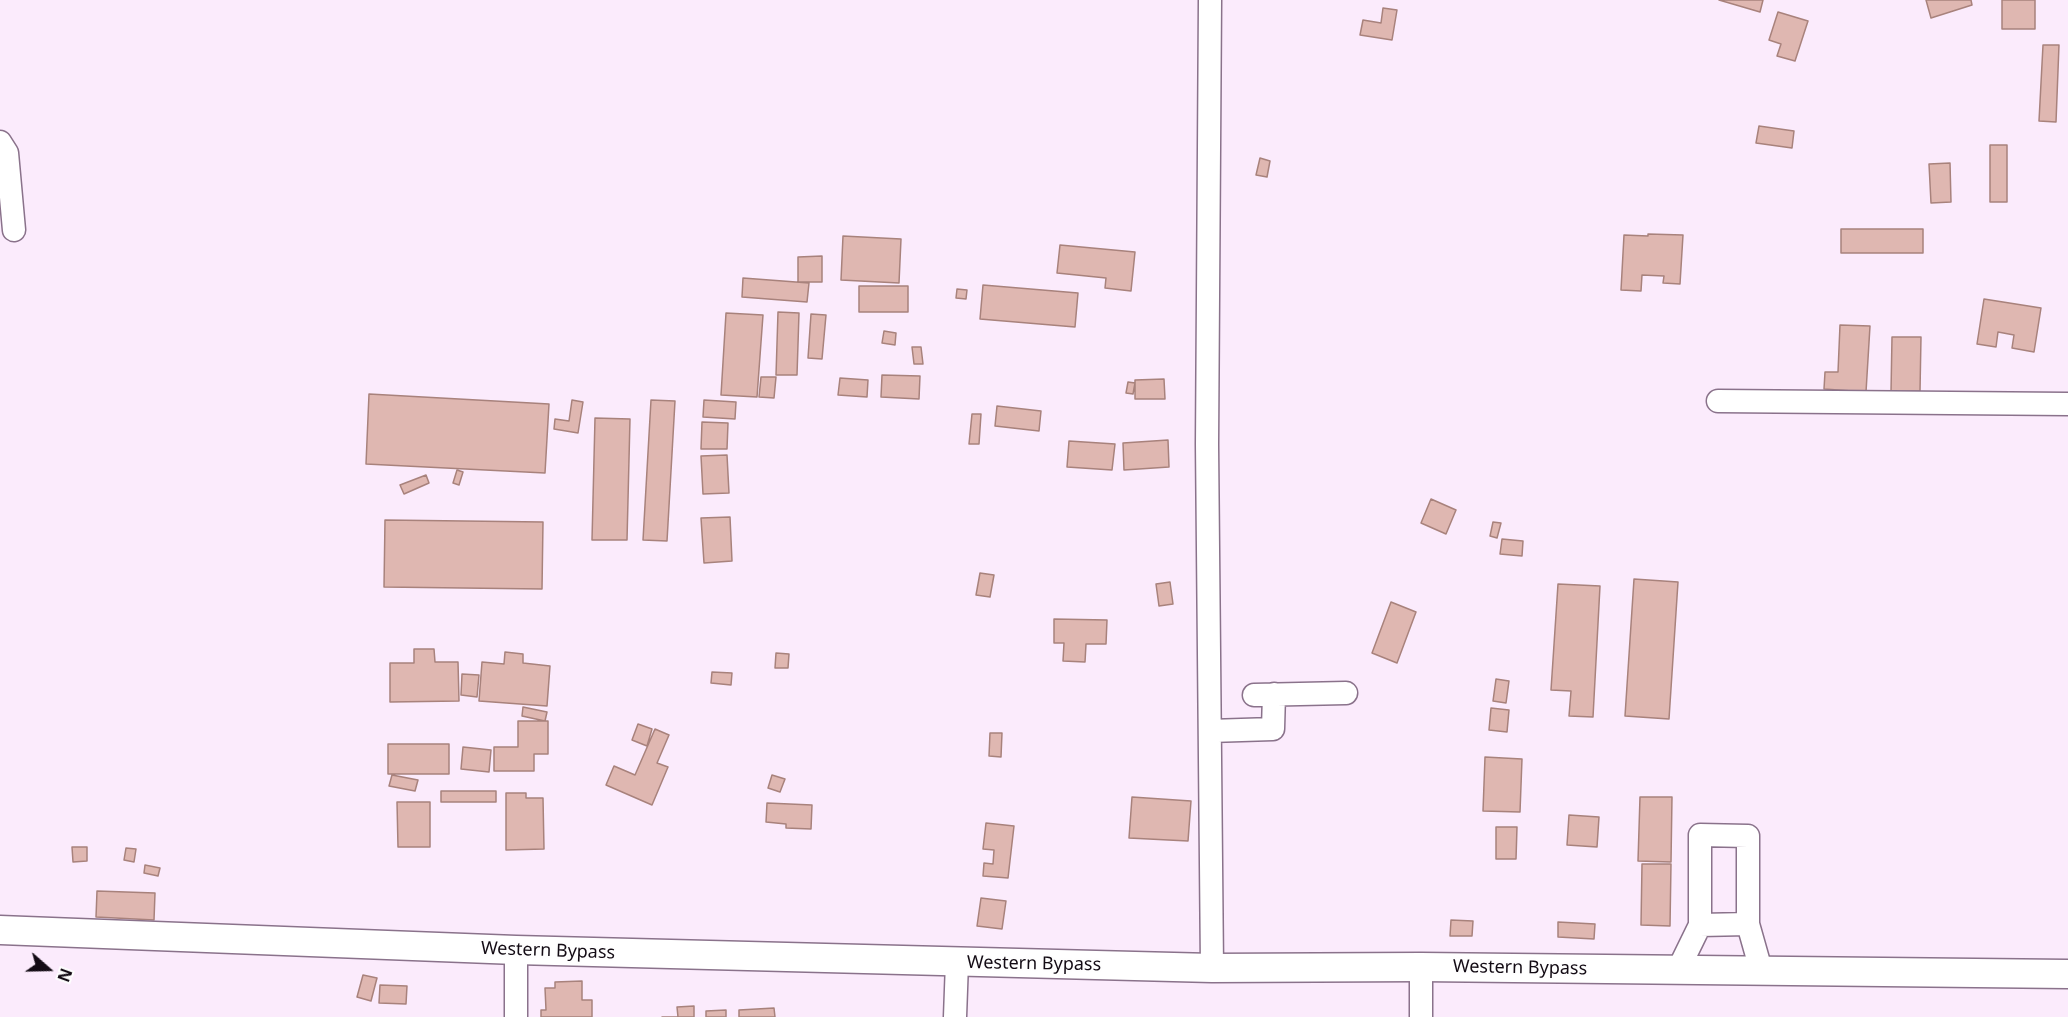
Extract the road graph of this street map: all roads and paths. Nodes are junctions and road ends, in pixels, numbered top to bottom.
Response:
1 (1210, 0) edge
2 (0, 142) edge
3 (14, 230) dead end
4 (1718, 400) dead end
5 (2068, 404) edge
6 (1346, 693) dead end
7 (1210, 731) junction
8 (1748, 924) junction
9 (1700, 925) junction
10 (0, 930) edge
11 (516, 950) junction
12 (957, 962) junction
13 (1421, 967) junction
14 (1212, 968) junction
15 (1678, 969) junction
16 (1761, 970) junction
17 (2068, 974) edge
18 (516, 1017) edge
19 (955, 1017) edge
20 (1421, 1017) edge

1 - 7 street
2 - 3 street
4 - 5 street
6 - 7 street
7 - 14 street
8 - 9 street
8 - 9 street
8 - 16 street
9 - 15 street
10 - 11 main road, Western Bypass
11 - 12 main road, Western Bypass
11 - 18 street
12 - 14 main road, Western Bypass
12 - 19 street
13 - 14 main road, Western Bypass
13 - 15 main road, Western Bypass
13 - 20 street
15 - 16 main road, Western Bypass
16 - 17 main road, Western Bypass

